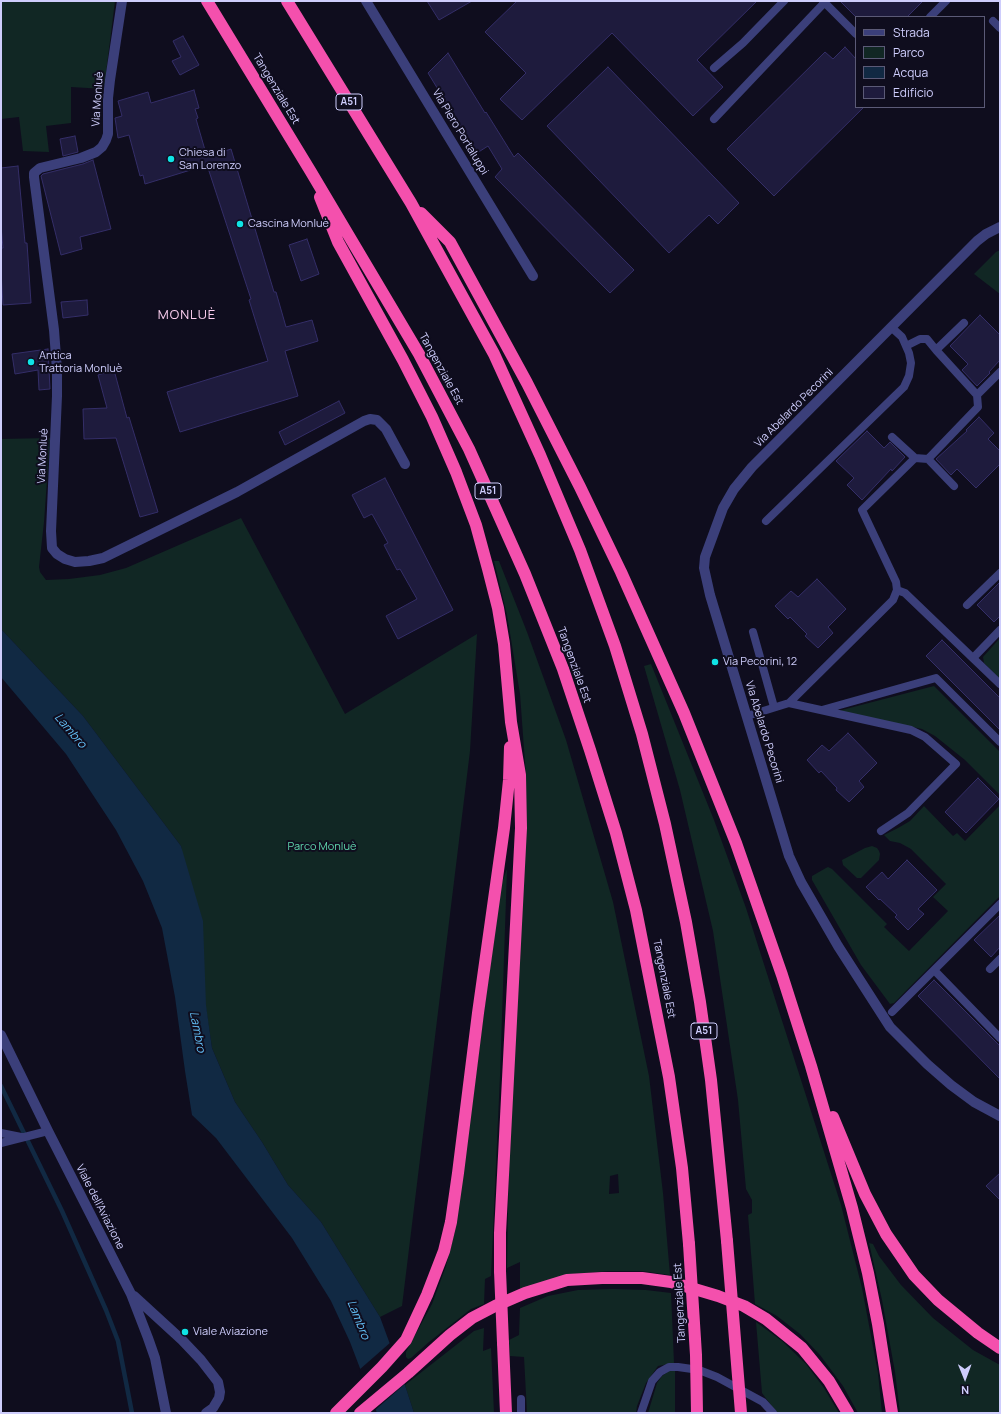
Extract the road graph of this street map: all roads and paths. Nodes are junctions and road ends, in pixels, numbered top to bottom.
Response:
1 (122, 1) edge
2 (207, 1) edge
3 (287, 1) edge
4 (366, 1) edge
5 (784, 1) edge
6 (946, 1) edge
7 (824, 2) edge
8 (931, 16) edge
9 (993, 21) dead end
10 (1000, 28) edge
11 (855, 33) edge
12 (714, 68) dead end
13 (714, 119) dead end
14 (311, 172) junction
15 (411, 203) junction
16 (1000, 227) edge
17 (533, 276) dead end
18 (964, 323) dead end
19 (891, 327) junction
20 (906, 346) junction
21 (936, 350) junction
22 (1000, 372) edge
23 (977, 395) junction
24 (892, 437) dead end
25 (915, 458) junction
26 (928, 459) junction
27 (404, 464) dead end
28 (954, 486) dead end
29 (766, 521) dead end
30 (1000, 572) edge
31 (897, 590) junction
32 (967, 605) dead end
33 (1000, 630) edge
34 (752, 632) dead end
35 (973, 658) junction
36 (1000, 684) edge
37 (789, 703) junction
38 (774, 707) junction
39 (820, 711) junction
40 (747, 716) junction
41 (511, 722) junction
42 (1000, 742) edge
43 (881, 831) dead end
44 (1000, 904) edge
45 (1000, 959) edge
46 (990, 969) dead end
47 (934, 970) junction
48 (892, 1012) dead end
49 (1, 1034) edge
50 (1000, 1038) edge
51 (811, 1066) junction
52 (1000, 1116) edge
53 (43, 1132) junction
54 (1, 1133) edge
55 (23, 1137) junction
56 (1, 1143) edge
57 (131, 1294) junction
58 (1000, 1348) edge
59 (521, 1399) dead end
60 (362, 1411) edge
61 (166, 1413) edge
62 (206, 1413) edge
63 (336, 1413) edge
64 (506, 1413) edge
65 (521, 1413) edge
66 (641, 1413) edge
67 (697, 1413) edge
68 (741, 1413) edge
69 (773, 1413) edge
70 (848, 1413) edge
71 (892, 1413) edge

1 - 27 street, Via Monluè
2 - 14 highway, Tangenziale Est / A51
3 - 15 highway, A51
4 - 17 street, Via Piero Portaluppi
5 - 12 lane
6 - 8 lane
7 - 11 lane
7 - 13 lane
9 - 10 lane
14 - 41 highway
14 - 67 highway, Tangenziale Est / A51, bridge
15 - 51 highway
15 - 68 highway, A51, bridge
16 - 19 street, Via Abelardo Pecorini
18 - 21 lane
19 - 20 lane
19 - 40 street, Via Abelardo Pecorini
20 - 21 lane
20 - 29 lane
21 - 23 lane
22 - 23 lane
23 - 26 lane
24 - 25 lane
25 - 26 lane
25 - 31 lane
26 - 28 lane
30 - 32 lane
31 - 35 lane
31 - 37 lane
33 - 35 lane
34 - 38 lane
35 - 36 lane
37 - 38 lane
37 - 39 lane
38 - 40 lane
39 - 42 lane
39 - 43 lane
40 - 52 street, Via Abelardo Pecorini
41 - 63 highway
41 - 64 highway, bridge
44 - 47 lane
45 - 46 lane
47 - 48 lane
47 - 50 lane
49 - 53 street, Viale dell'Aviazione
51 - 58 highway
51 - 71 highway
53 - 55 lane
53 - 57 street, Viale dell'Aviazione
54 - 55 lane
55 - 56 lane
57 - 61 street, Viale dell'Aviazione
57 - 62 street, Viale dell'Aviazione
59 - 65 lane
60 - 70 highway
66 - 69 lane

